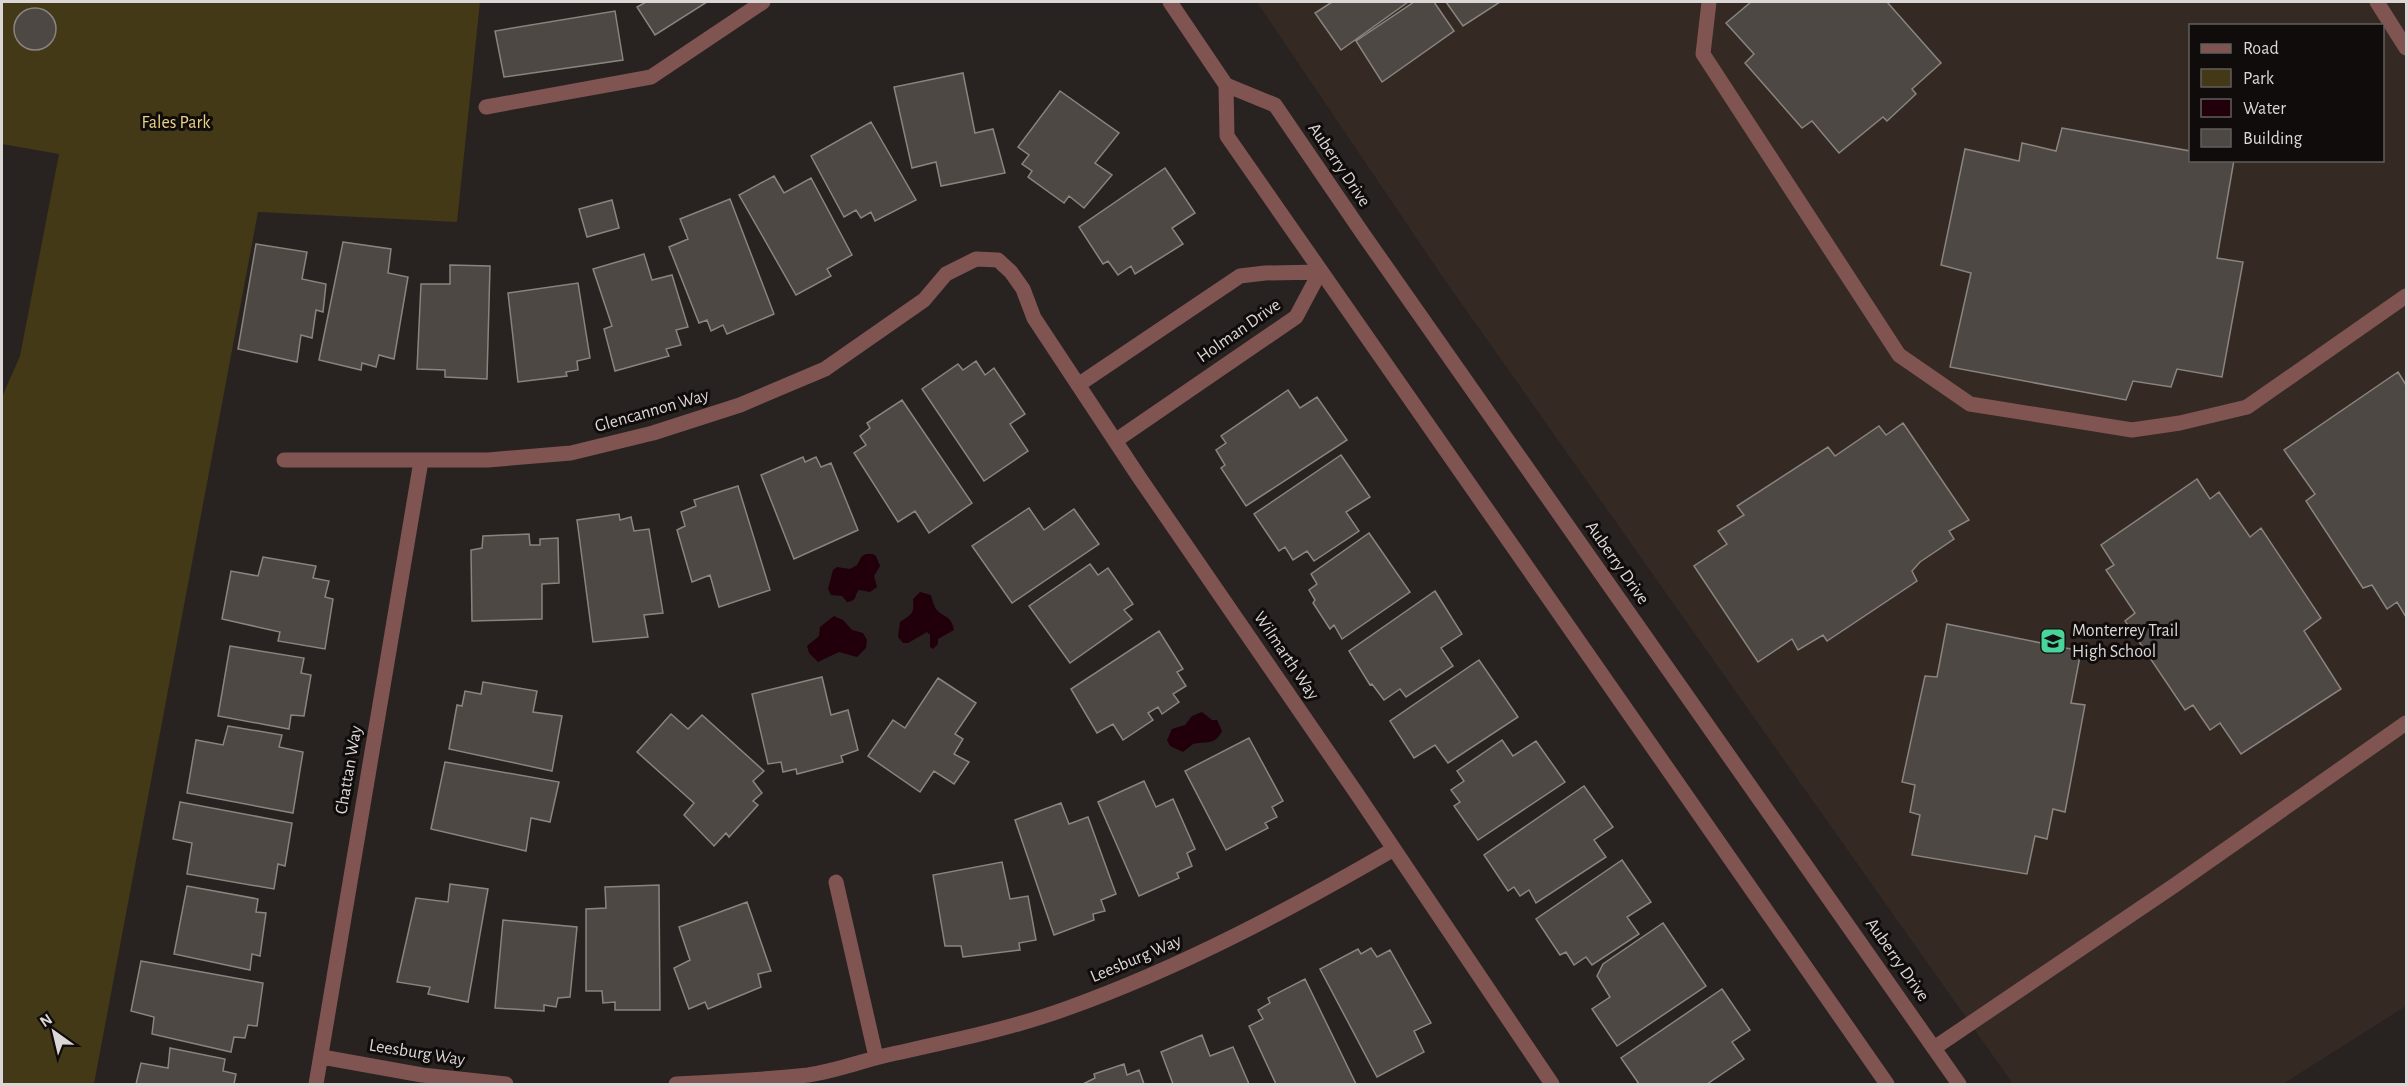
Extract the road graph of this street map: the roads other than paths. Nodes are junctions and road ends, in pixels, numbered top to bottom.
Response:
1 (763, 2) edge
2 (1170, 2) edge
3 (1709, 2) edge
4 (2377, 2) edge
5 (2406, 48) edge
6 (1226, 86) junction
7 (486, 107) dead end
8 (986, 258) joint
9 (1320, 272) junction
10 (2406, 296) edge
11 (1078, 385) junction
12 (1115, 441) junction
13 (284, 460) dead end
14 (421, 461) junction
15 (2406, 723) edge
16 (1394, 849) junction
17 (836, 882) dead end
18 (1934, 1048) junction
19 (322, 1057) junction
20 (876, 1058) junction
21 (316, 1084) edge
22 (506, 1084) edge
23 (676, 1084) edge
24 (1552, 1084) edge
25 (1887, 1084) edge
26 (1959, 1084) edge

1 - 7 street
2 - 6 street
3 - 10 street
4 - 5 street
6 - 9 street
6 - 18 street, Auberry Drive
8 - 11 street, Wilmarth Way
8 - 14 street, Glencannon Way
9 - 11 street, Holman Drive
9 - 12 street, Holman Drive
9 - 25 street
11 - 12 street, Wilmarth Way
12 - 16 street, Wilmarth Way
13 - 14 street, Glencannon Way
14 - 19 street, Chattan Way
15 - 18 street
16 - 20 street, Leesburg Way
16 - 24 street, Wilmarth Way
17 - 20 street
18 - 26 street, Auberry Drive
19 - 21 street, Chattan Way
19 - 22 street, Leesburg Way
20 - 23 street, Leesburg Way

